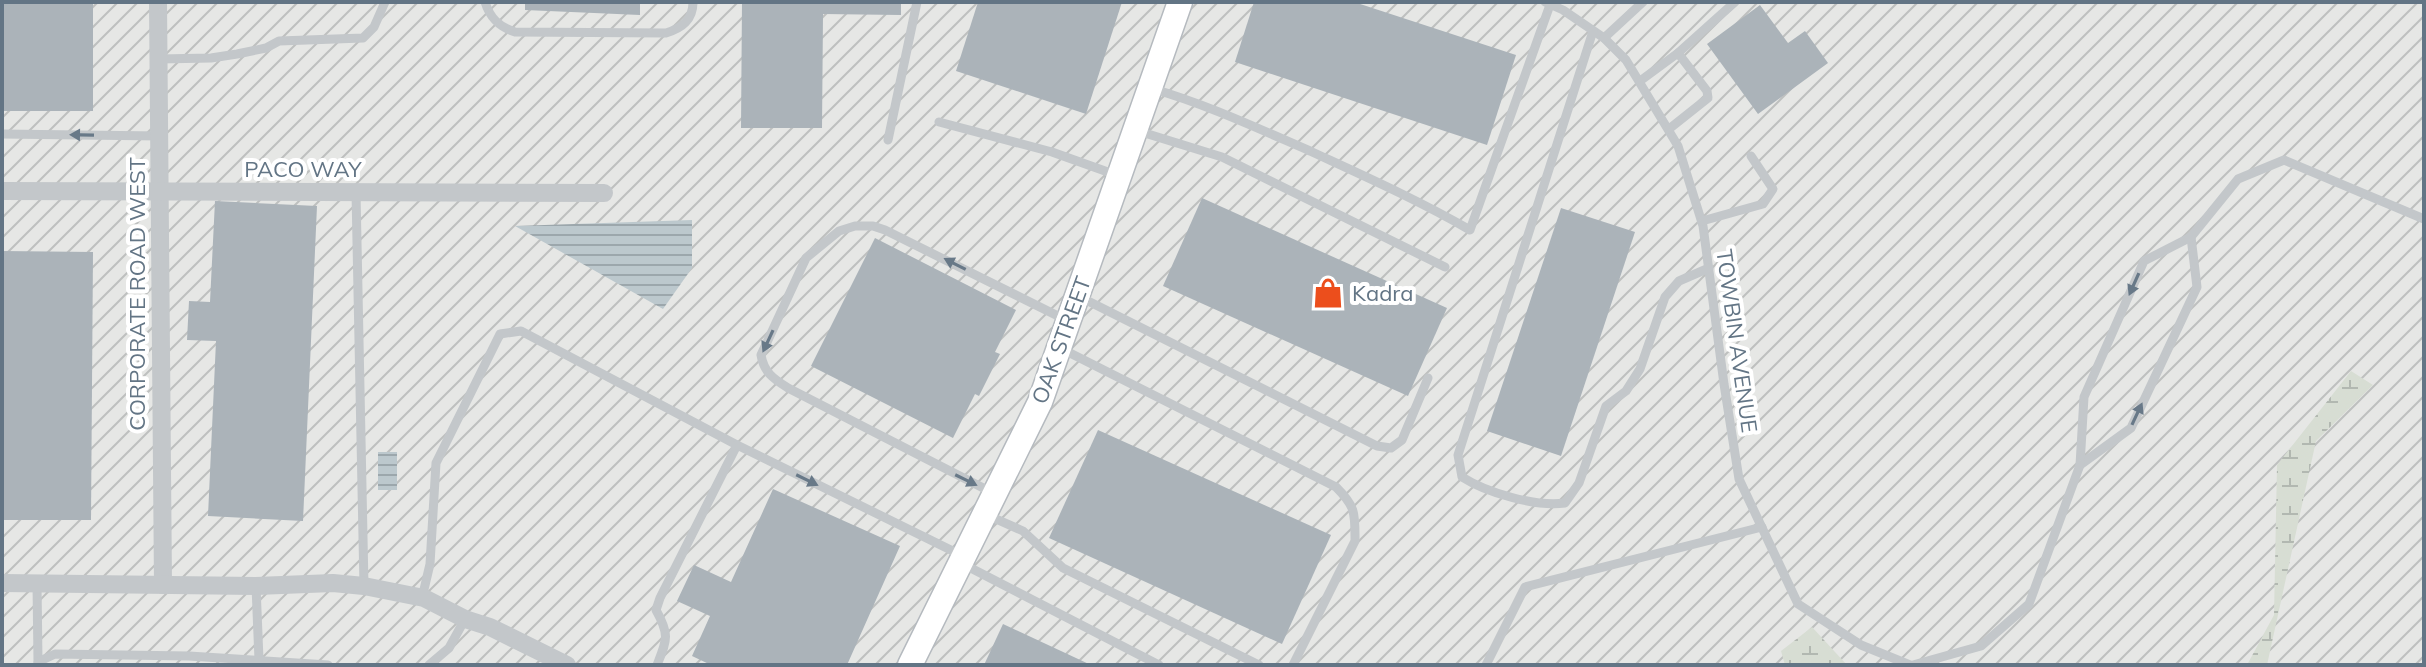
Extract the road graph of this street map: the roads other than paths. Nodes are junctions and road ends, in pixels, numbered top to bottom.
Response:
1 (158, 2) edge
2 (385, 2) edge
3 (485, 2) edge
4 (693, 2) edge
5 (917, 2) edge
6 (1180, 2) edge
7 (1643, 2) edge
8 (1735, 2) edge
9 (1549, 3) edge
10 (1593, 31) junction
11 (1604, 38) junction
12 (1678, 53) junction
13 (159, 59) junction
14 (1640, 81) junction
15 (1150, 88) junction
16 (939, 122) dead end
17 (1669, 129) junction
18 (1135, 130) junction
19 (2, 134) edge
20 (160, 136) junction
21 (888, 140) dead end
22 (1751, 156) dead end
23 (1119, 176) junction
24 (2, 191) edge
25 (161, 193) junction
26 (356, 193) junction
27 (604, 193) dead end
28 (2424, 219) edge
29 (1702, 221) junction
30 (2191, 237) junction
31 (1445, 267) dead end
32 (1709, 268) junction
33 (1077, 296) junction
34 (1068, 321) junction
35 (1059, 347) junction
36 (1428, 378) dead end
37 (737, 445) junction
38 (2080, 465) junction
39 (990, 504) junction
40 (1762, 527) junction
41 (962, 560) junction
42 (2, 583) edge
43 (37, 583) junction
44 (163, 585) junction
45 (256, 586) junction
46 (364, 586) junction
47 (422, 598) junction
48 (465, 619) junction
49 (110, 660) edge
50 (259, 660) junction
51 (38, 663) edge
52 (328, 665) edge
53 (429, 665) edge
54 (567, 665) edge
55 (657, 665) edge
56 (910, 665) edge
57 (1159, 665) edge
58 (1259, 665) edge
59 (1293, 665) edge
60 (1486, 665) edge
61 (1911, 665) edge

1 - 13 street, CORPORATE ROAD WEST
2 - 13 lane
3 - 4 lane
5 - 21 lane
6 - 15 street, OAK STREET
7 - 11 lane
8 - 12 lane
9 - 10 lane, TOWBIN AVENUE
9 - 15 lane
10 - 11 lane, TOWBIN AVENUE
10 - 32 lane
11 - 14 lane, TOWBIN AVENUE
12 - 14 lane
12 - 17 lane
13 - 20 street, CORPORATE ROAD WEST
14 - 17 lane, TOWBIN AVENUE
15 - 18 street, OAK STREET
16 - 23 lane
17 - 29 lane, TOWBIN AVENUE
18 - 23 street, OAK STREET
18 - 31 lane
20 -> 19 lane
20 - 25 street, CORPORATE ROAD WEST
22 - 29 lane
23 - 33 street, OAK STREET
24 - 25 street, PACO WAY
25 - 26 street, PACO WAY
25 - 44 street, CORPORATE ROAD WEST
26 - 27 street, PACO WAY
26 - 46 lane
28 - 30 lane
29 - 32 lane, TOWBIN AVENUE
38 -> 30 lane
30 -> 38 lane
32 - 40 lane, TOWBIN AVENUE
33 - 34 street, OAK STREET
33 - 36 lane
34 - 35 street, OAK STREET
34 -> 39 lane
35 - 39 street, OAK STREET
35 - 59 lane
37 -> 41 lane
37 - 47 lane
37 - 55 lane
38 - 61 lane
39 - 41 street, OAK STREET
39 - 58 lane
40 - 60 lane
40 - 61 lane, TOWBIN AVENUE
41 - 56 street, OAK STREET
41 - 57 lane
42 - 43 street
43 - 44 street
43 - 51 lane
44 - 45 street
45 - 46 street
45 - 50 lane
46 - 47 street
47 - 48 street
48 - 53 lane
48 - 54 street
49 - 50 lane
49 - 51 lane
50 - 52 lane

